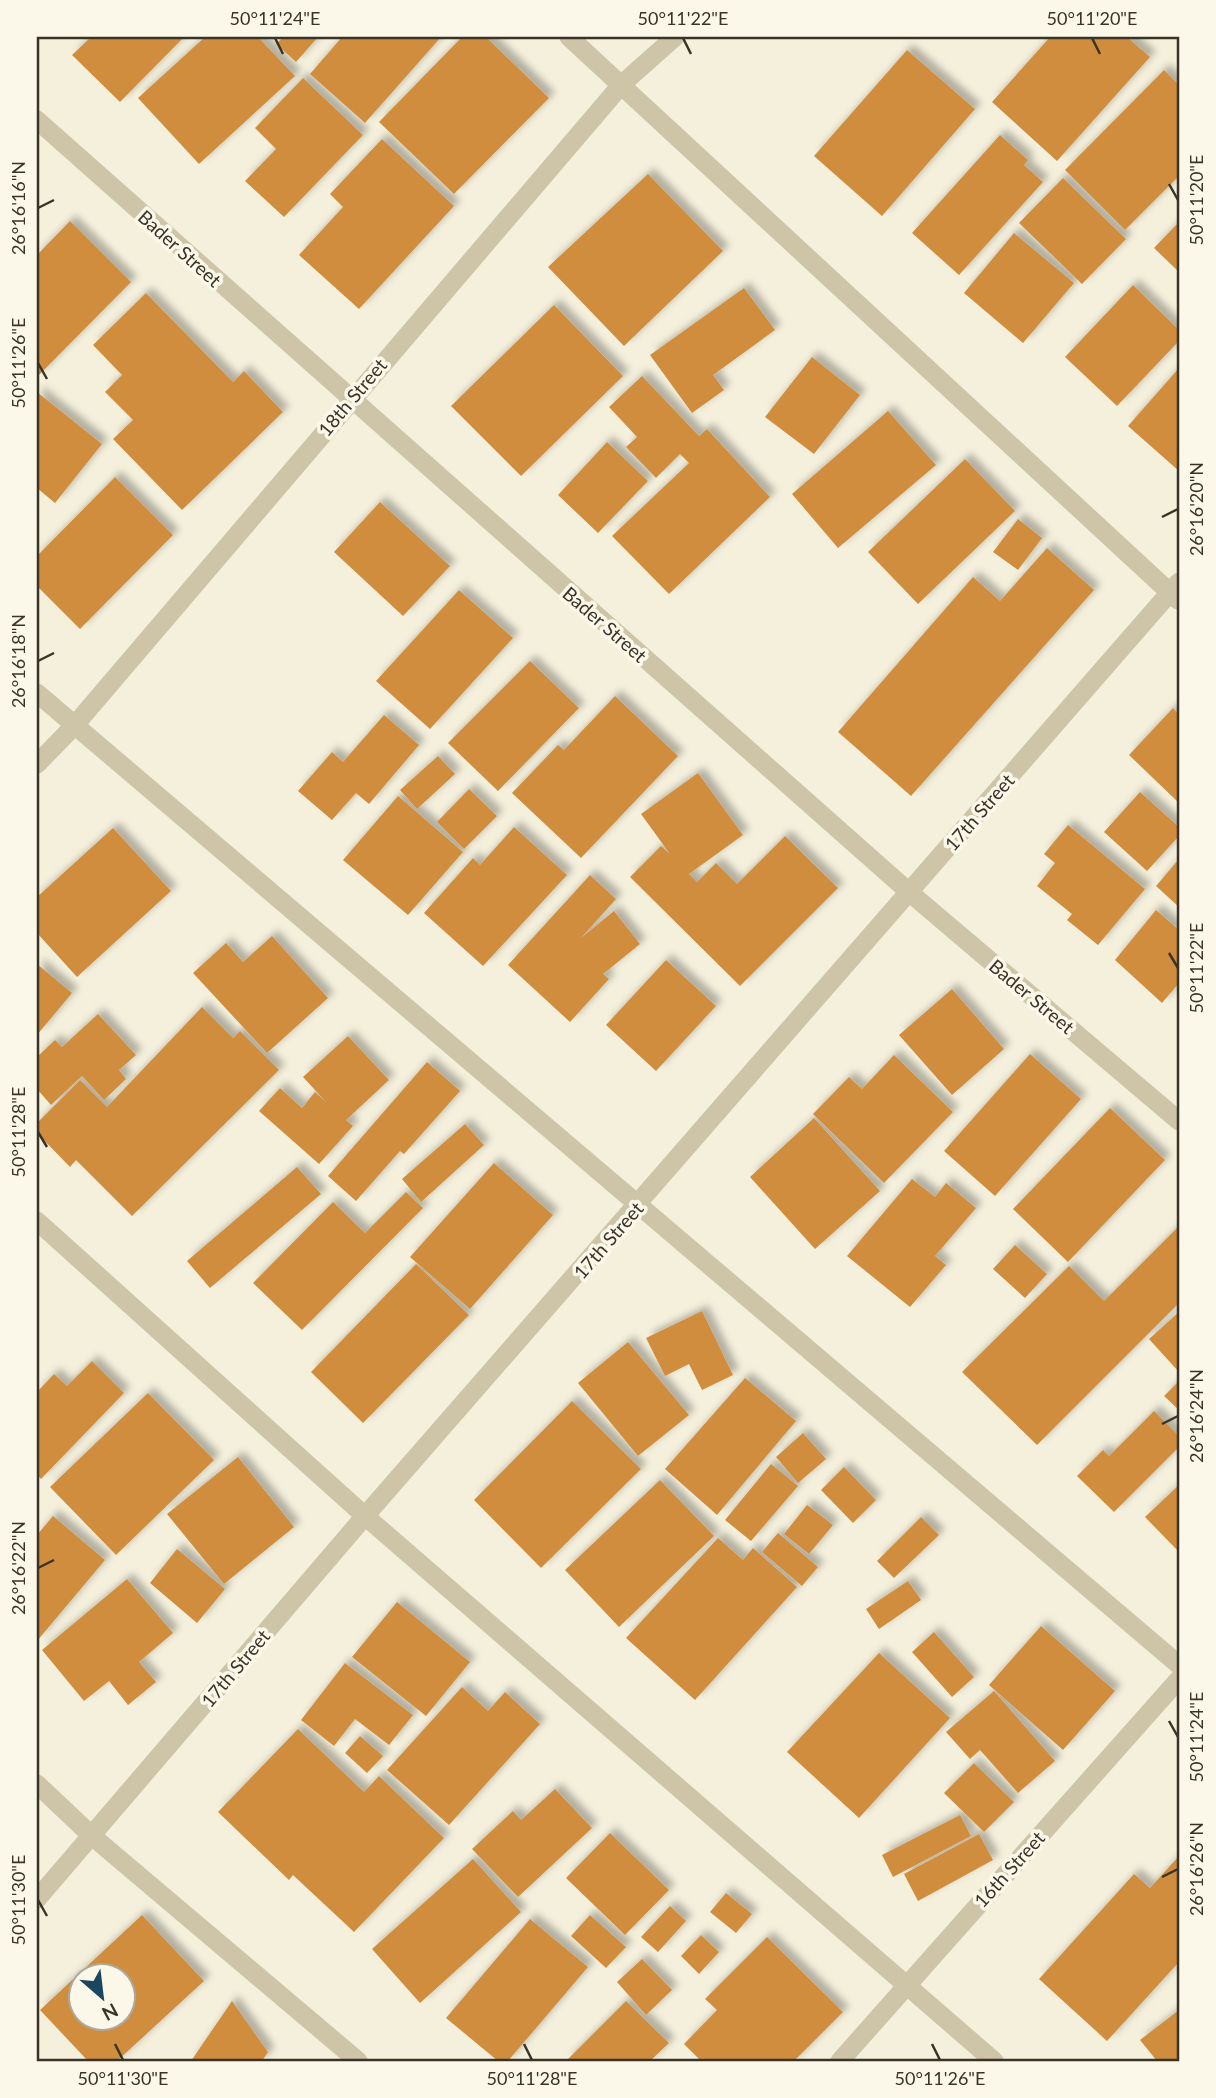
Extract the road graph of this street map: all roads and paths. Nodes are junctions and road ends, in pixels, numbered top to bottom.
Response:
1 (569, 37) edge
2 (675, 37) edge
3 (622, 84) junction
4 (37, 120) edge
5 (350, 400) junction
6 (1176, 592) edge
7 (37, 693) edge
8 (74, 726) junction
9 (37, 764) edge
10 (909, 892) junction
11 (1179, 1121) edge
12 (640, 1204) junction
13 (37, 1221) edge
14 (365, 1517) junction
15 (1179, 1665) edge
16 (1179, 1679) edge
17 (37, 1784) edge
18 (92, 1836) junction
19 (37, 1899) edge
20 (904, 1986) junction
21 (358, 2061) edge
22 (840, 2061) edge
23 (994, 2061) edge

1 - 3 street
2 - 3 street, 18th Street
3 - 5 street, 18th Street
3 - 6 street
4 - 5 street, Bader Street
5 - 8 street, 18th Street
5 - 10 street, Bader Street
6 - 10 street, 17th Street
7 - 8 street
8 - 9 street, 18th Street
8 - 12 street
10 - 11 street, Bader Street
10 - 12 street, 17th Street
12 - 14 street, 17th Street
12 - 15 street
13 - 14 street
14 - 18 street, 17th Street
14 - 20 street
16 - 20 street, 16th Street
17 - 18 street
18 - 19 street, 17th Street
18 - 21 street
20 - 22 street, 16th Street
20 - 23 street

